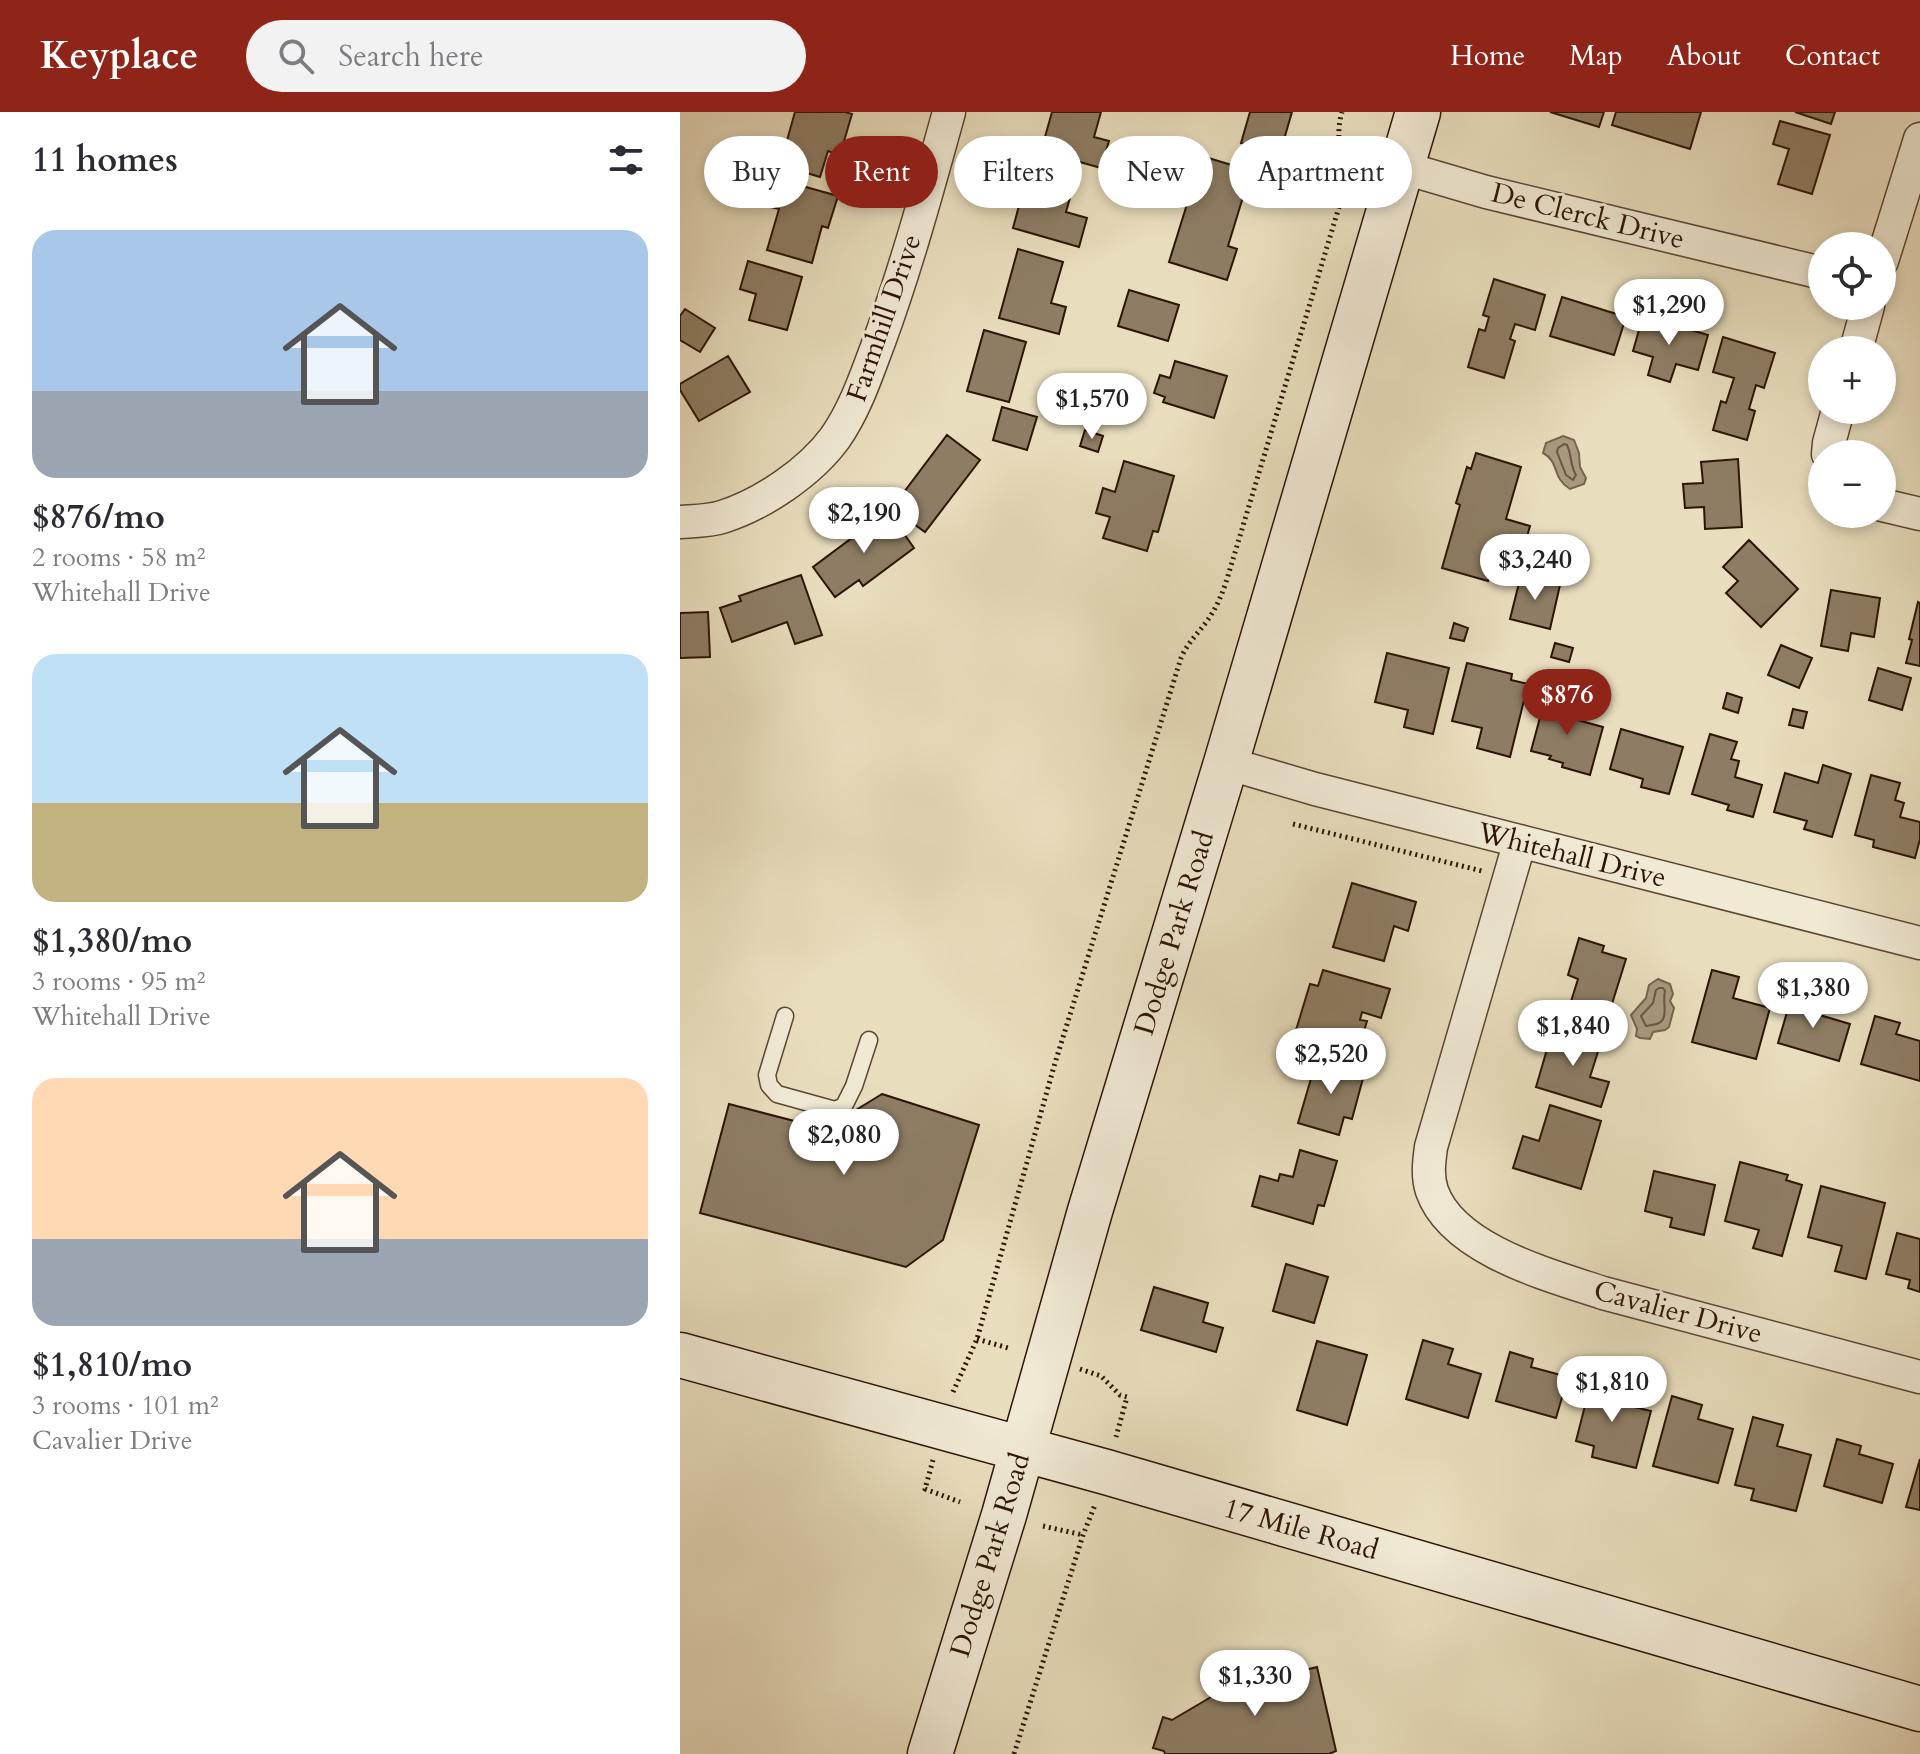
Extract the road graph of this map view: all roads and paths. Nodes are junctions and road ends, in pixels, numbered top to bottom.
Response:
1 (949, 112) edge
2 (1342, 112) edge
3 (1418, 112) edge
4 (1411, 136) edge
5 (1920, 139) edge
6 (1412, 170) edge
7 (1389, 208) edge
8 (1891, 232) edge
9 (1808, 270) edge
10 (1896, 508) edge
11 (1920, 514) edge
12 (680, 522) edge
13 (1226, 763) junction
14 (1293, 824) dead end
15 (1520, 841) junction
16 (1489, 872) dead end
17 (1920, 943) edge
18 (785, 1016) dead end
19 (869, 1040) dead end
20 (977, 1339) junction
21 (1008, 1348) dead end
22 (680, 1355) edge
23 (1079, 1369) dead end
24 (1920, 1377) edge
25 (949, 1400) dead end
26 (1114, 1447) dead end
27 (1022, 1450) junction
28 (935, 1452) dead end
29 (1099, 1496) dead end
30 (960, 1502) dead end
31 (1043, 1526) dead end
32 (1083, 1535) junction
33 (1920, 1709) edge
34 (930, 1754) edge
35 (1014, 1754) edge

1 - 12 street, Farmhill Drive
2 - 20 path
3 - 4 street, Dodge Park Road
5 - 8 street
6 - 9 street, De Clerck Drive
7 - 13 street, Dodge Park Road
10 - 11 street
13 - 15 street, Whitehall Drive
13 - 27 street, Dodge Park Road
14 - 16 path
15 - 17 street, Whitehall Drive
15 - 24 street, Cavalier Drive
18 - 19 lane
20 - 21 path
20 - 25 path
22 - 27 street, 17 Mile Road
23 - 26 path
27 - 33 street, 17 Mile Road
27 - 34 street, Dodge Park Road
28 - 30 path
29 - 32 path
31 - 32 path
32 - 35 path

